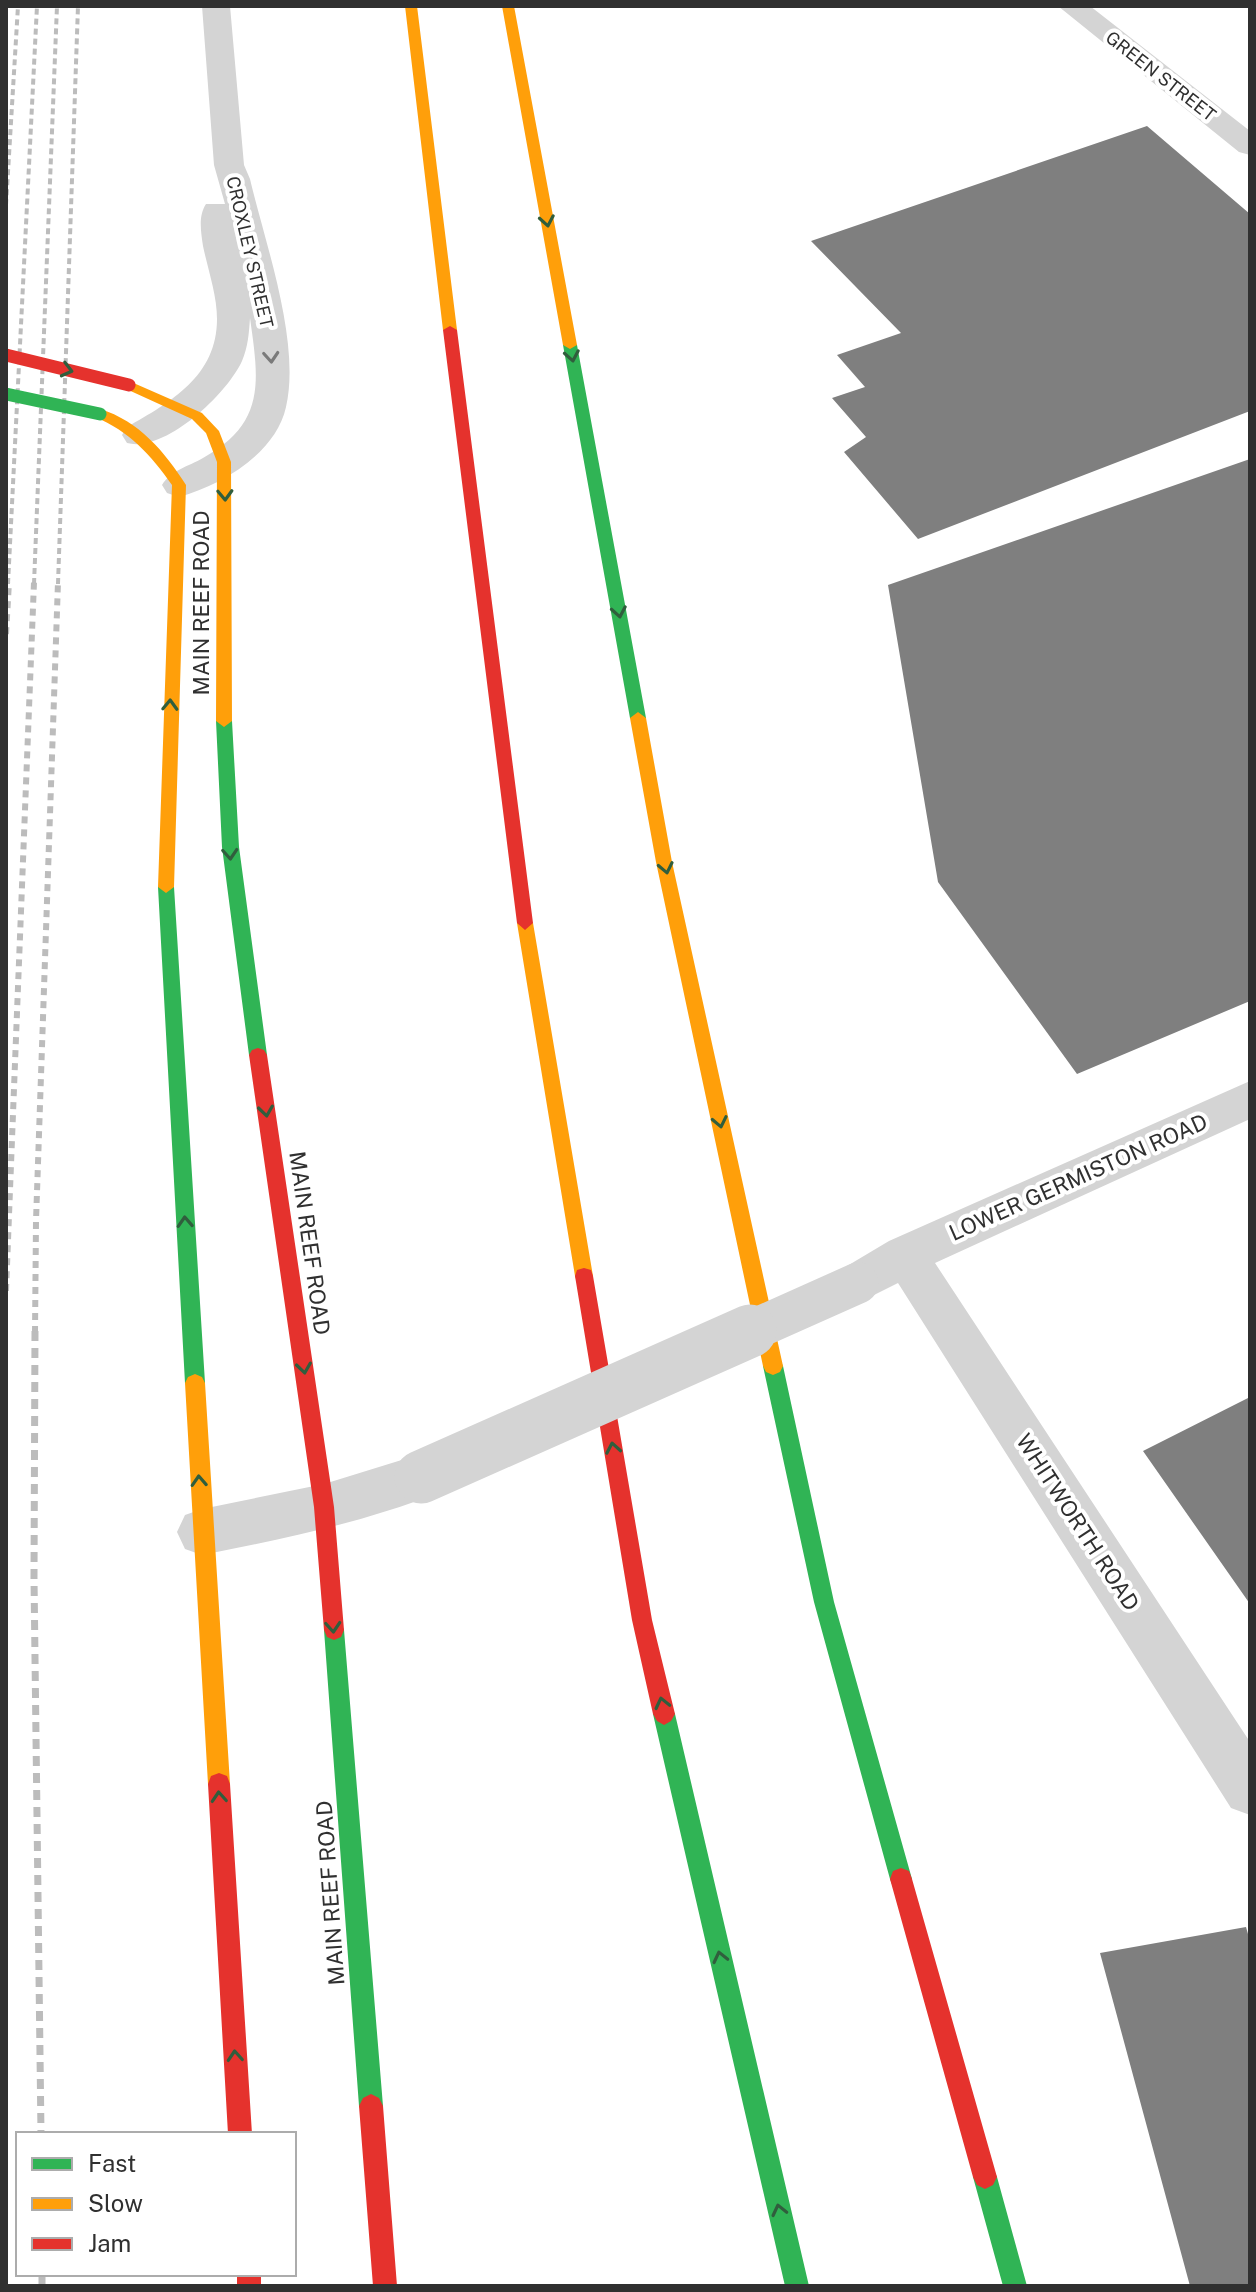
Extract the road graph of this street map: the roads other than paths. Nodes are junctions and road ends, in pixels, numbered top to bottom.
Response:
1 (216, 6) edge
2 (395, 6) edge
3 (411, 6) edge
4 (508, 6) edge
5 (521, 6) edge
6 (1072, 6) edge
7 (1250, 146) edge
8 (428, 148) junction
9 (537, 162) junction
10 (230, 227) junction
11 (6, 355) edge
12 (6, 394) edge
13 (186, 409) junction
14 (139, 435) junction
15 (224, 462) junction
16 (179, 485) junction
17 (1250, 1099) edge
18 (905, 1255) junction
19 (324, 1507) junction
20 (202, 1532) junction
21 (1250, 1789) edge
22 (240, 2132) edge
23 (385, 2286) edge
24 (797, 2286) edge
25 (1015, 2286) edge

1 - 10 street, CROXLEY STREET
2 - 8 main road
3 - 8 main road
4 - 9 main road
5 - 9 main road
6 - 7 street, GREEN STREET
24 -> 8 main road
9 -> 25 main road
10 - 13 street, CROXLEY STREET
10 -> 15 street, CROXLEY STREET
11 -> 13 main road, MAIN REEF ROAD, bridge
12 - 14 main road, MAIN REEF ROAD, bridge
13 - 14 street, CROXLEY STREET
13 - 15 main road, MAIN REEF ROAD
14 - 16 main road, MAIN REEF ROAD
15 - 16 street, CROXLEY STREET
15 -> 19 main road, MAIN REEF ROAD
20 -> 16 main road, MAIN REEF ROAD
17 - 18 street, LOWER GERMISTON ROAD
18 - 19 street, LOWER GERMISTON ROAD, bridge
18 - 21 street, WHITWORTH ROAD
19 - 20 street, LOWER GERMISTON ROAD
19 -> 23 main road, MAIN REEF ROAD
22 -> 20 main road, MAIN REEF ROAD

